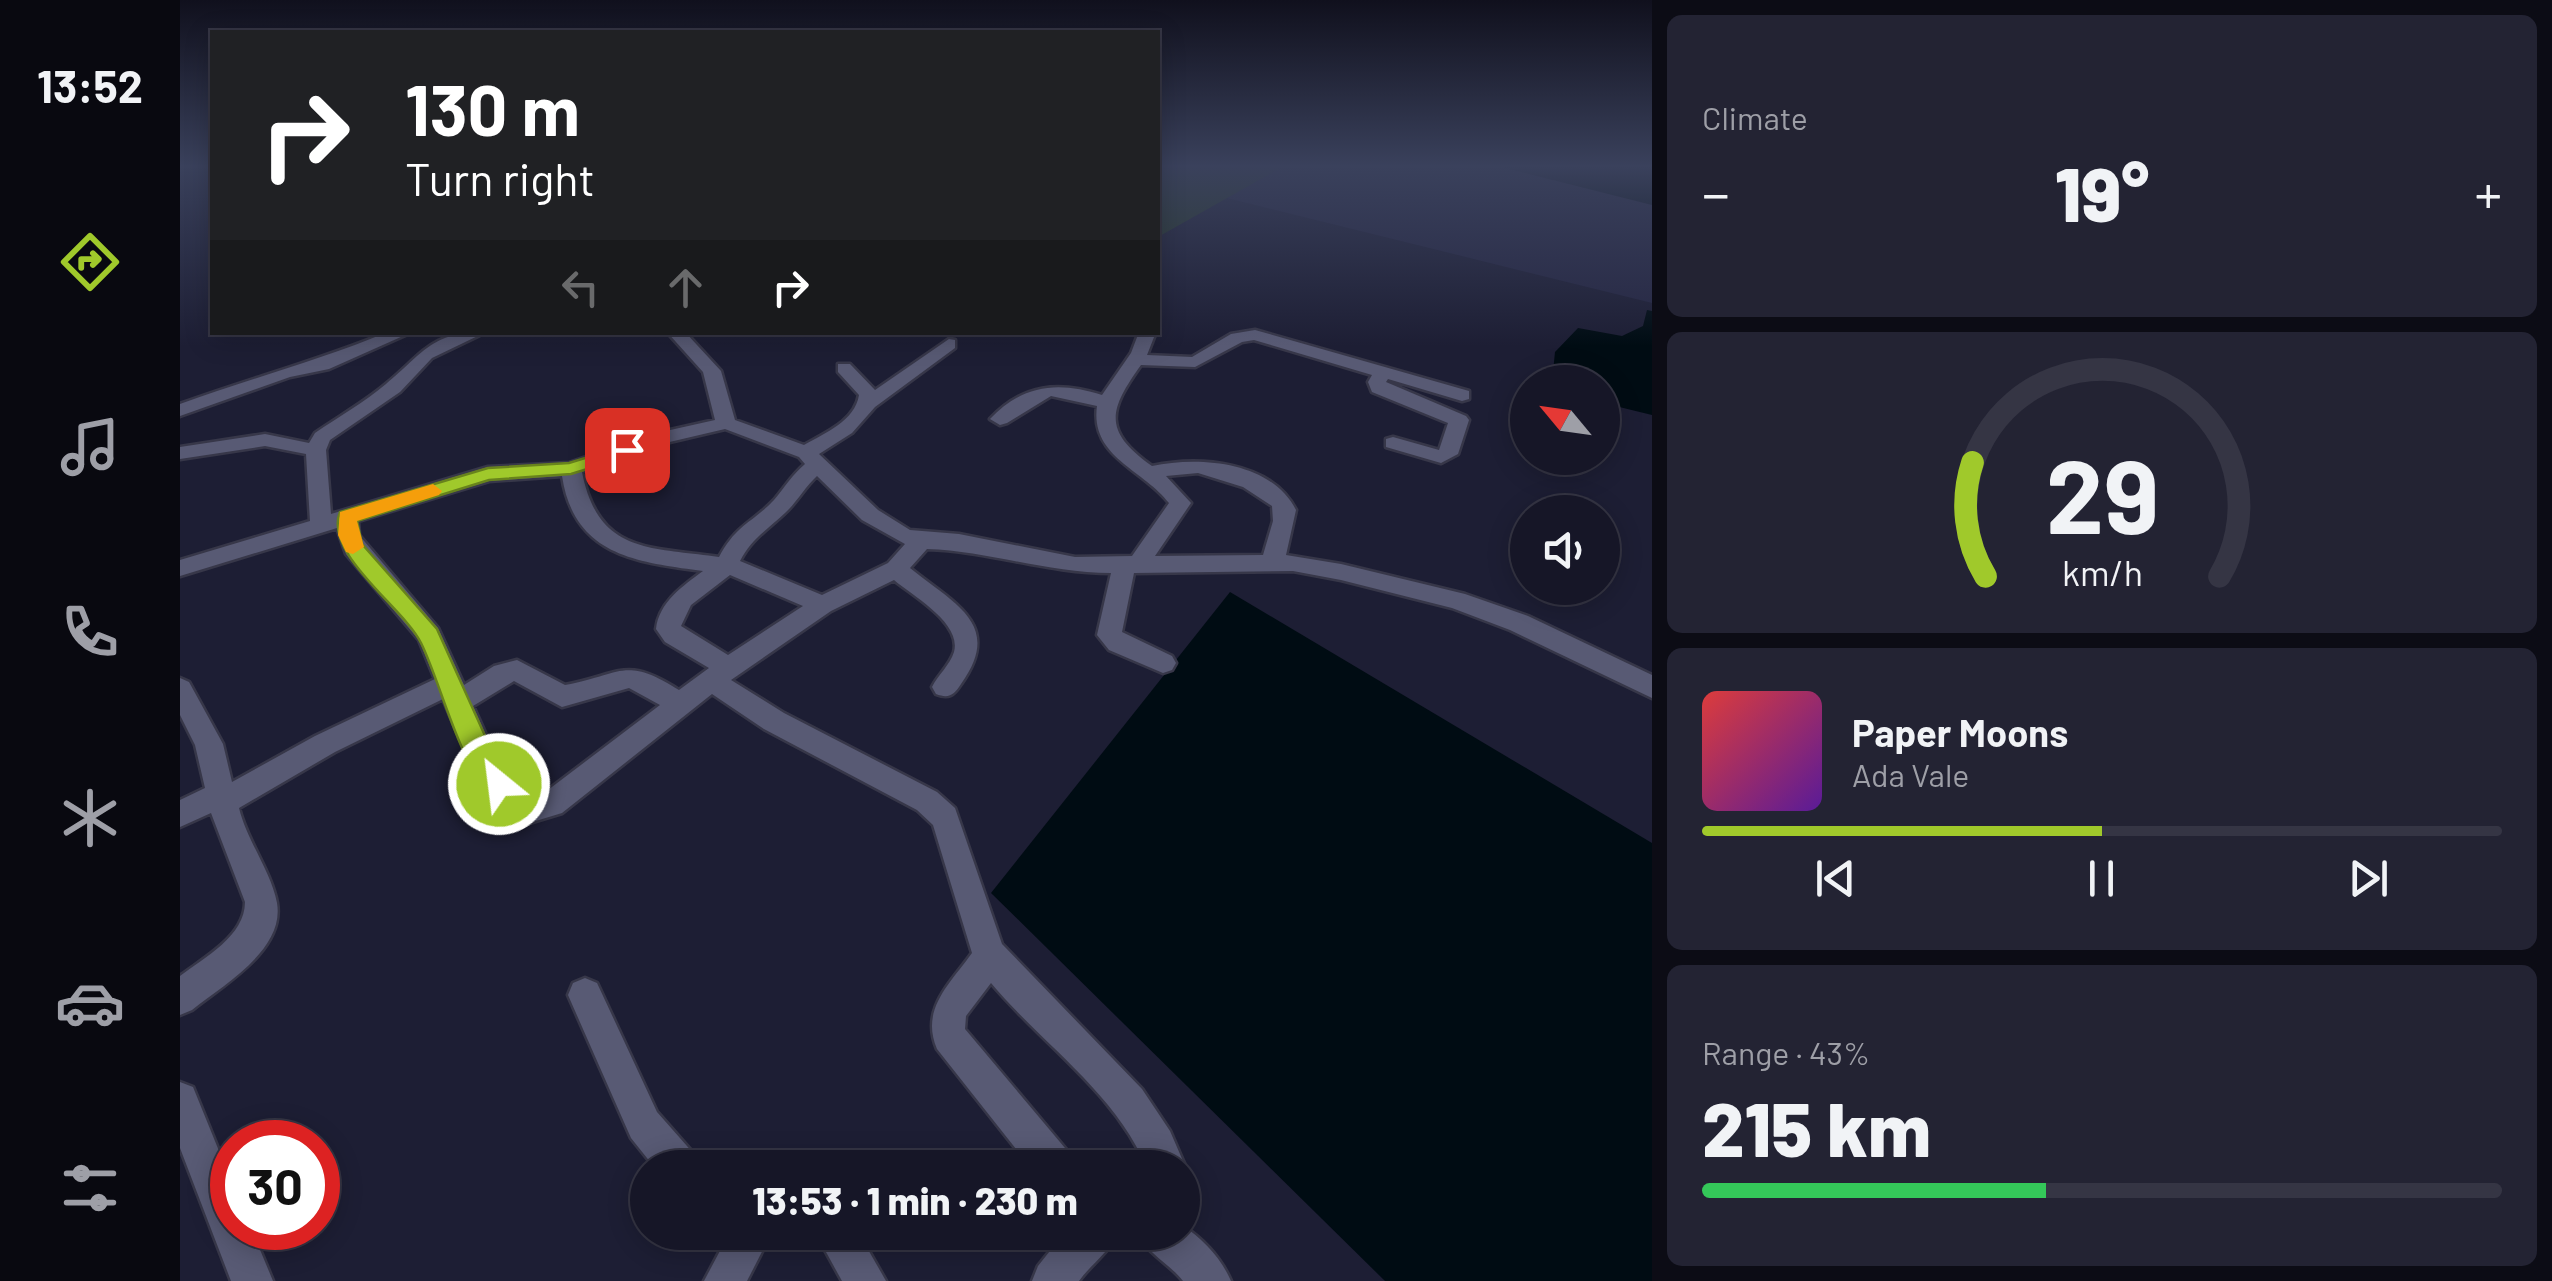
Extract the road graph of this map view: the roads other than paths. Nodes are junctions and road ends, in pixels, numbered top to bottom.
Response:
1 (397, 335) edge
2 (471, 335) edge
3 (686, 335) edge
4 (1147, 335) edge
5 (950, 344) dead end
6 (1138, 360) junction
7 (844, 368) dead end
8 (1383, 371) junction
9 (1462, 394) dead end
10 (869, 403) junction
11 (1107, 403) junction
12 (180, 410) edge
13 (1000, 419) dead end
14 (726, 423) junction
15 (1394, 442) dead end
16 (316, 450) junction
17 (180, 453) edge
18 (813, 458) junction
19 (571, 468) junction
20 (1150, 473) junction
21 (347, 517) junction
22 (321, 525) junction
23 (920, 541) junction
24 (1273, 563) junction
25 (1132, 565) junction
26 (726, 566) junction
27 (180, 568) edge
28 (896, 570) junction
29 (822, 604) junction
30 (1163, 663) dead end
31 (720, 674) junction
32 (945, 687) dead end
33 (1652, 687) edge
34 (180, 689) edge
35 (456, 692) junction
36 (678, 703) junction
37 (220, 799) junction
38 (180, 814) edge
39 (989, 954) junction
40 (585, 994) dead end
41 (180, 998) edge
42 (180, 1100) edge
43 (665, 1150) edge
44 (1041, 1150) edge
45 (1160, 1150) edge
46 (742, 1250) edge
47 (845, 1250) edge
48 (1077, 1250) edge
49 (1184, 1250) edge
50 (252, 1281) edge
51 (725, 1281) edge
52 (865, 1281) edge
53 (1053, 1281) edge
54 (1210, 1281) edge

1 - 12 street
2 - 16 street
3 - 14 street
4 - 6 street
5 - 10 street
6 - 8 street
6 - 11 street
7 - 10 street
8 - 9 street
8 - 15 street
10 - 18 street
11 - 13 street
11 - 20 street
14 - 18 street
14 - 19 street
16 - 17 street
16 - 22 street
18 - 23 street
18 - 26 street
19 - 21 street
19 - 26 street
20 - 24 street
20 - 25 street
21 - 22 street
21 - 35 street
22 - 27 street
23 - 25 street
23 - 28 street
24 - 25 street
24 - 33 street
25 - 30 street
26 - 29 street
26 - 31 street
28 - 29 street
28 - 32 street
29 - 31 street
31 - 36 street
31 - 39 street
34 - 37 street
35 - 36 street
35 - 36 street
35 - 37 street
37 - 38 street
37 - 41 street
39 - 44 street
39 - 45 street
40 - 43 street
42 - 50 street
46 - 51 street
47 - 52 street
48 - 53 street
49 - 54 street

